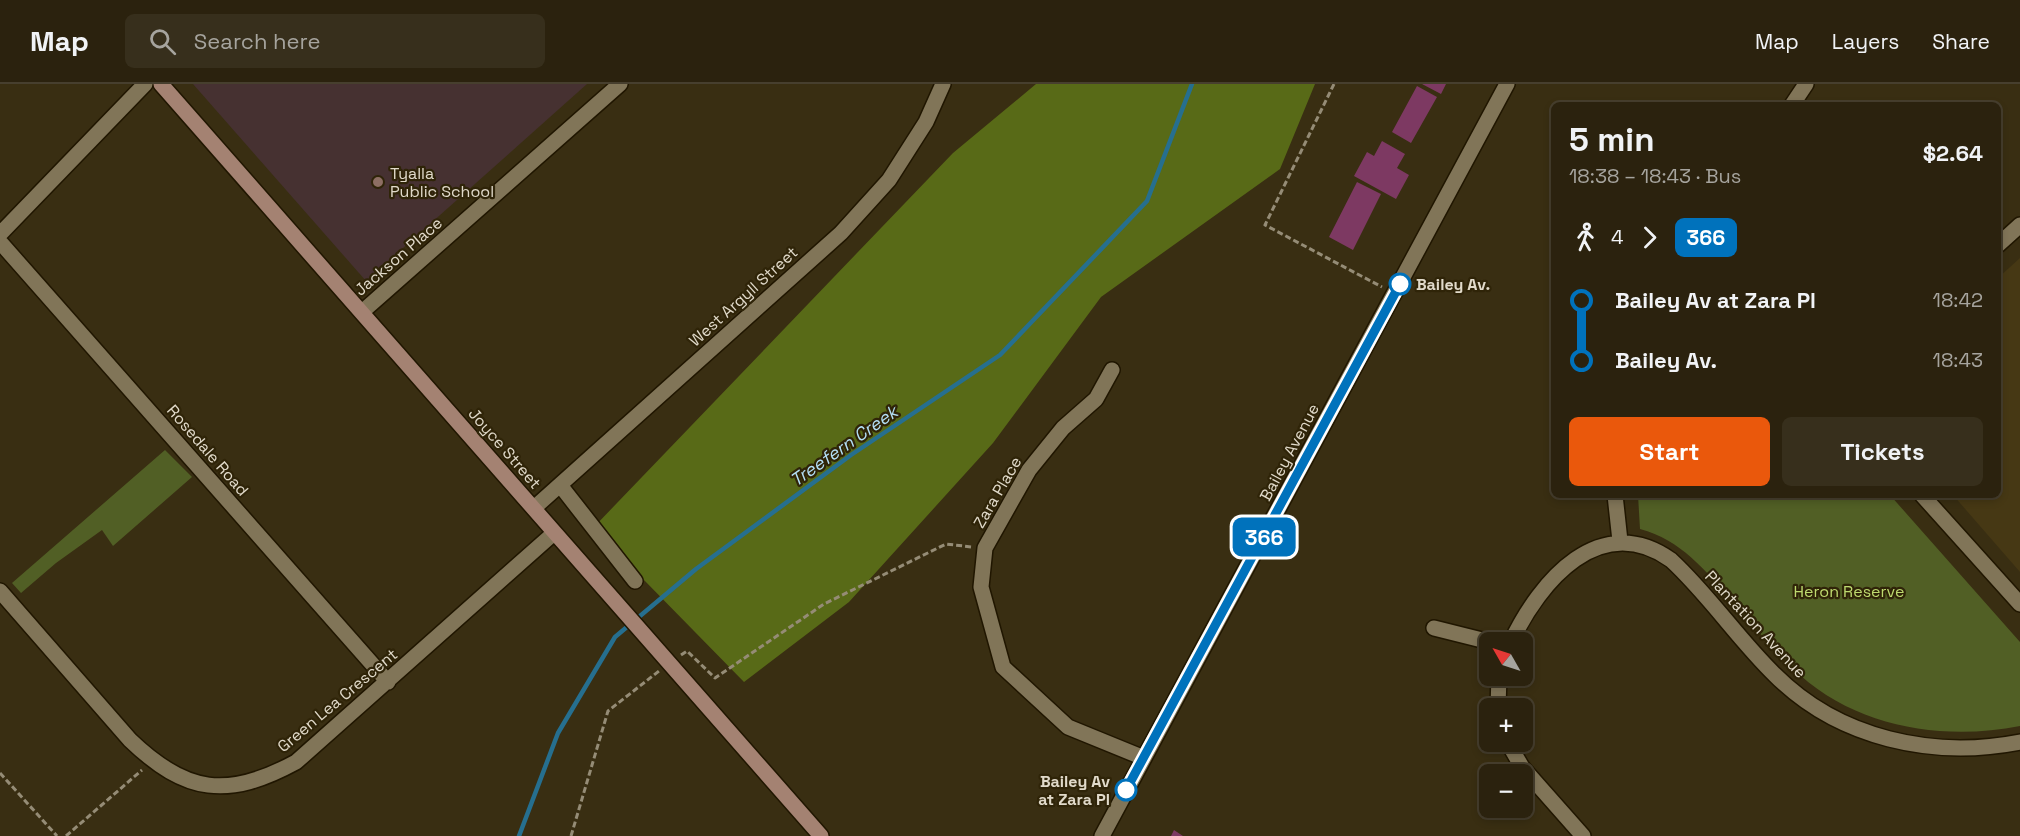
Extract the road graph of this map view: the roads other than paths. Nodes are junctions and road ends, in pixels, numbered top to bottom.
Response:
1 (145, 84) edge
2 (161, 84) edge
3 (620, 84) edge
4 (943, 84) edge
5 (1507, 84) edge
6 (1806, 84) edge
7 (1794, 102) edge
8 (2020, 225) edge
9 (0, 234) edge
10 (2001, 241) edge
11 (0, 242) edge
12 (362, 312) junction
13 (1112, 370) dead end
14 (560, 484) junction
15 (1615, 498) edge
16 (1925, 498) edge
17 (534, 508) junction
18 (554, 533) junction
19 (1620, 541) junction
20 (635, 580) dead end
21 (0, 591) edge
22 (2020, 604) edge
23 (1434, 627) dead end
24 (1517, 632) edge
25 (1479, 639) edge
26 (388, 682) junction
27 (2020, 742) edge
28 (1513, 752) edge
29 (1144, 758) junction
30 (821, 836) edge
31 (1102, 836) edge
32 (1583, 836) edge

1 - 9 street
2 - 12 street, Joyce Street
3 - 12 street, Jackson Place
4 - 14 street, West Argyll Street
5 - 29 street, Bailey Avenue
6 - 7 street
8 - 10 street
11 - 26 street, Rosedale Road
12 - 17 street, Joyce Street
13 - 29 street, Zara Place
14 - 17 street, West Argyll Street
14 - 20 street
15 - 19 street
16 - 22 street
17 - 18 street, Joyce Street
18 - 26 street, Green Lea Crescent
18 - 30 street, Joyce Street
19 - 24 street
19 - 27 street, Plantation Avenue
21 - 26 street, Green Lea Crescent
23 - 25 street
28 - 32 street
29 - 31 street, Bailey Avenue

